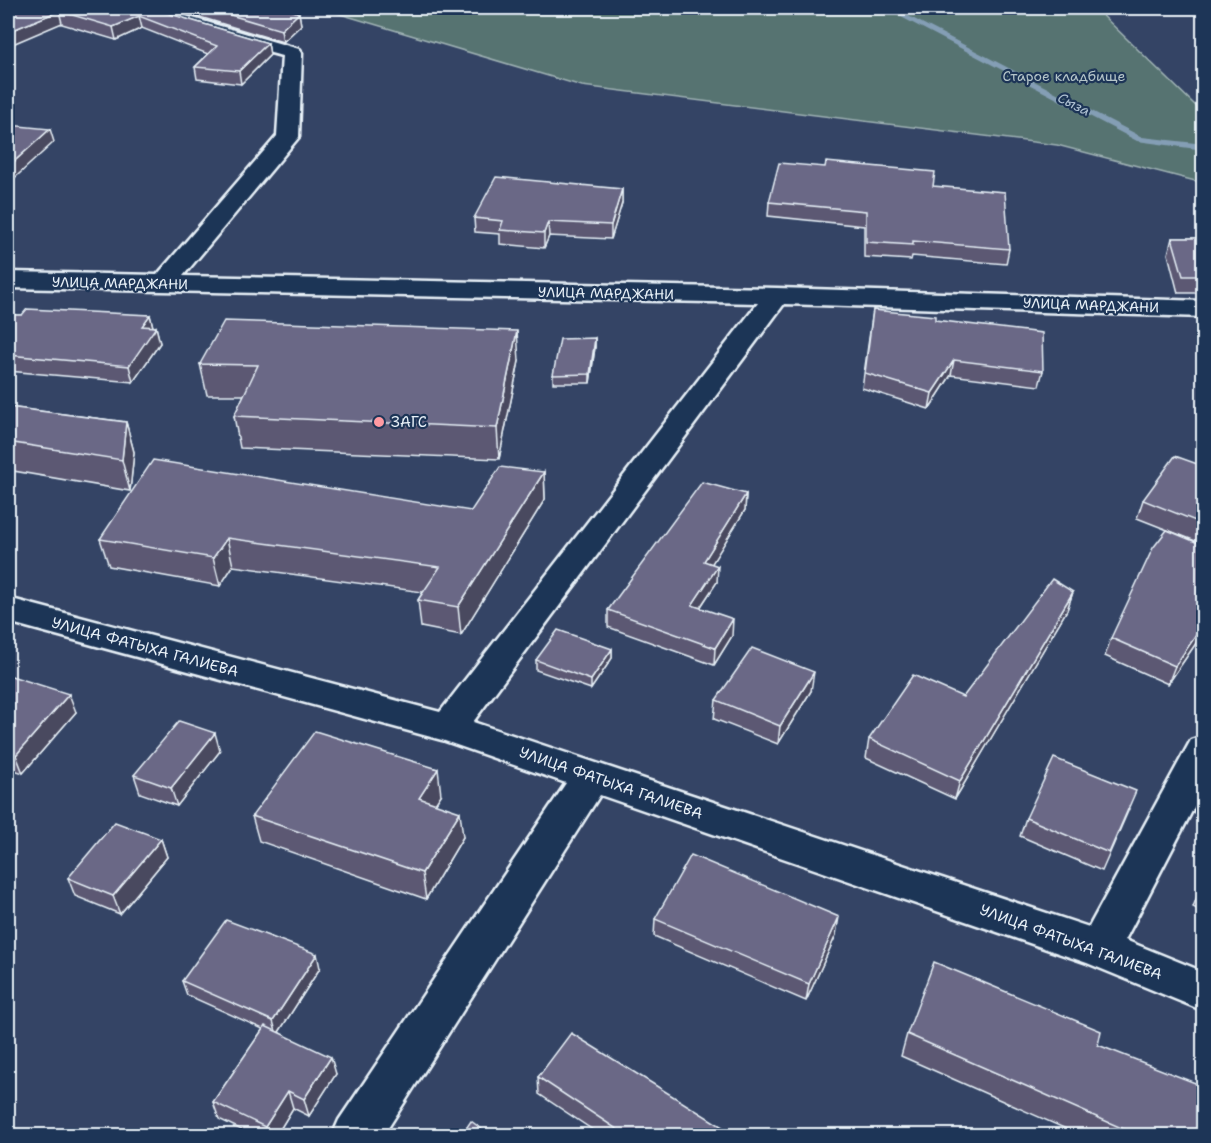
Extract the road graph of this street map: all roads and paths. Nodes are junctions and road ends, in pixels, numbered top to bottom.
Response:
1 (149, 8) edge
2 (8, 280) edge
3 (164, 284) junction
4 (777, 296) junction
5 (1203, 309) edge
6 (8, 610) edge
7 (448, 728) junction
8 (1203, 750) edge
9 (591, 777) junction
10 (1099, 949) junction
11 (1203, 992) edge
12 (356, 1136) edge

1 - 3 street
2 - 3 street, УЛИЦА МАРДЖАНИ
3 - 4 street, УЛИЦА МАРДЖАНИ
4 - 5 street, УЛИЦА МАРДЖАНИ
4 - 7 street
6 - 7 street, УЛИЦА ФАТЫХА ГАЛИЕВА
7 - 9 street, УЛИЦА ФАТЫХА ГАЛИЕВА
8 - 10 street
9 - 10 street, УЛИЦА ФАТЫХА ГАЛИЕВА
9 - 12 street
10 - 11 street, УЛИЦА ФАТЫХА ГАЛИЕВА

